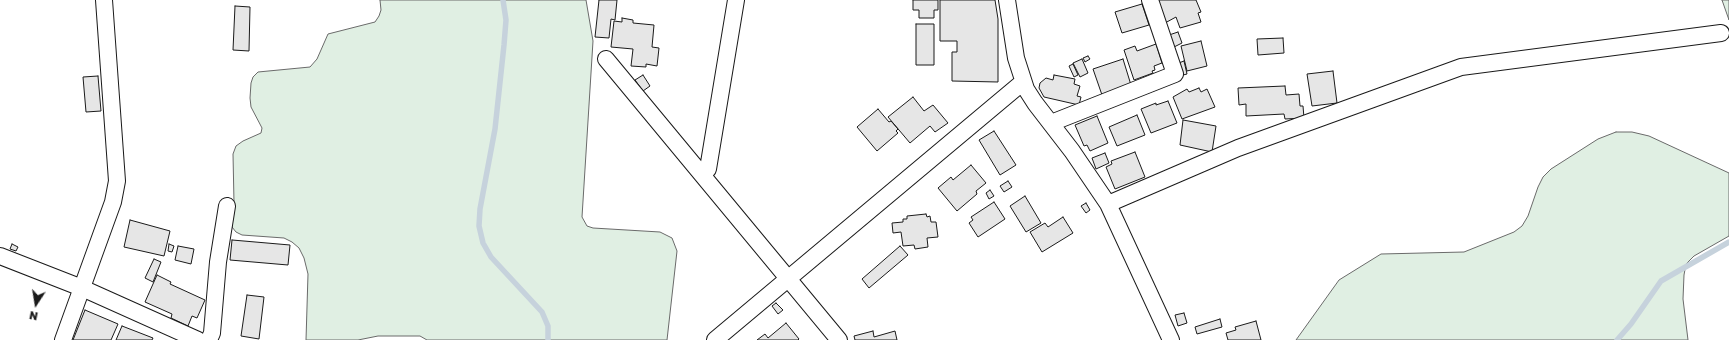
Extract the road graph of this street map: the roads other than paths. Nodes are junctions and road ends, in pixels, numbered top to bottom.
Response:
1 (104, 0) edge
2 (736, 0) edge
3 (1007, 0) edge
4 (1150, 0) edge
5 (1721, 33) dead end
6 (606, 59) dead end
7 (1023, 82) junction
8 (1051, 123) junction
9 (702, 174) junction
10 (1108, 204) junction
11 (227, 206) dead end
12 (0, 256) edge
13 (788, 279) junction
14 (82, 288) junction
15 (63, 340) edge
16 (198, 340) edge
17 (209, 340) edge
18 (715, 340) edge
19 (840, 340) edge
20 (1171, 340) edge

1 - 14 street
2 - 9 street
3 - 7 street
4 - 8 street
5 - 10 street
6 - 9 street
7 - 8 street
7 - 13 street
8 - 10 street
9 - 13 street
10 - 20 street
11 - 17 street
12 - 14 street
13 - 18 street
13 - 19 street
14 - 15 street
14 - 16 street

